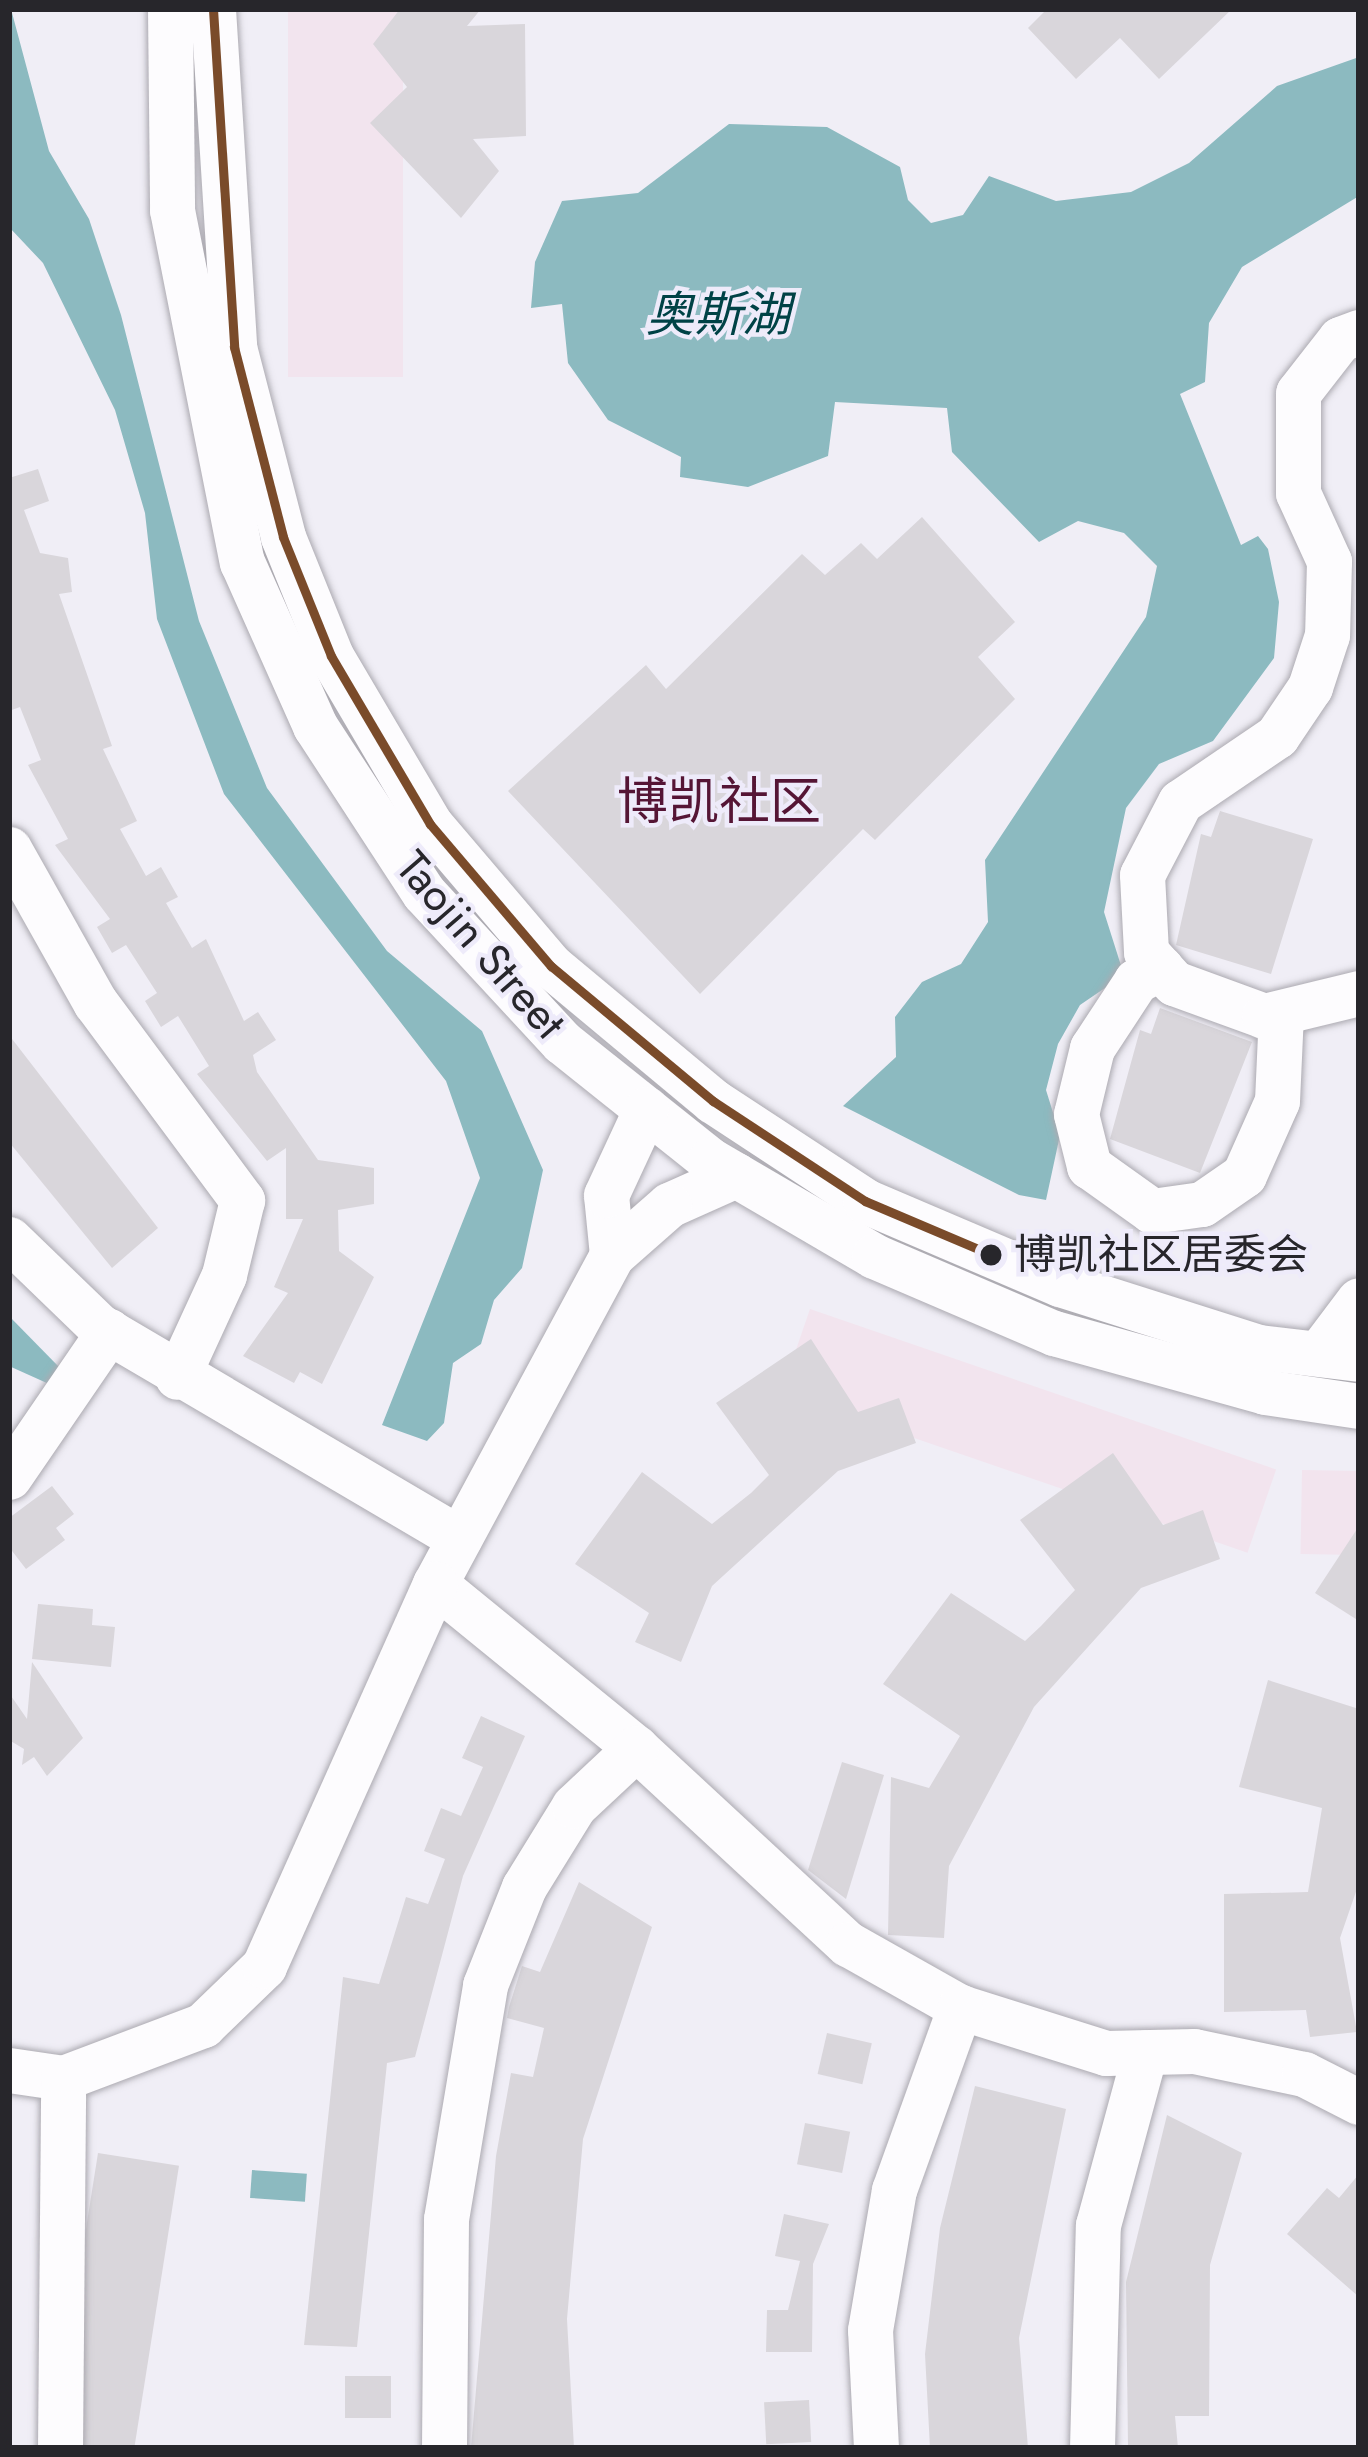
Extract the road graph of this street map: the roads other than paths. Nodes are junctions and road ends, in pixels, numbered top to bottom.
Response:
1 (170, 9) edge
2 (213, 9) edge
3 (192, 111) junction
4 (1359, 332) edge
5 (9, 849) edge
6 (1161, 968) junction
7 (1359, 993) edge
8 (1281, 1013) junction
9 (713, 1101) junction
10 (646, 1109) junction
11 (682, 1138) junction
12 (736, 1175) junction
13 (9, 1239) edge
14 (612, 1255) junction
15 (1359, 1300) edge
16 (109, 1331) junction
17 (1339, 1356) edge
18 (178, 1376) junction
19 (1359, 1406) edge
20 (9, 1477) edge
21 (459, 1538) junction
22 (435, 1584) junction
23 (636, 1748) junction
24 (960, 2006) junction
25 (1145, 2052) junction
26 (9, 2070) edge
27 (63, 2078) junction
28 (1359, 2102) edge
29 (60, 2448) edge
30 (444, 2448) edge
31 (876, 2448) edge
32 (1092, 2448) edge

1 - 3 street, Taojin Street
2 - 3 street, Taojin Street
3 - 9 street, Taojin Street
3 - 10 street, Taojin Street
4 - 6 street
5 - 18 street
6 - 8 street
6 - 8 street
7 - 8 street
9 - 11 street
9 - 17 street, Taojin Street
10 - 11 street, Taojin Street
10 - 14 street
11 - 12 street, Taojin Street
12 - 14 street
12 - 19 street, Taojin Street
13 - 16 street
14 - 21 street
15 - 17 street
16 - 18 street
16 - 20 street
18 - 21 street
21 - 22 street
22 - 23 street
22 - 27 street
23 - 24 street
23 - 30 street
24 - 25 street
24 - 31 street
25 - 28 street
25 - 32 street
26 - 27 street
27 - 29 street

